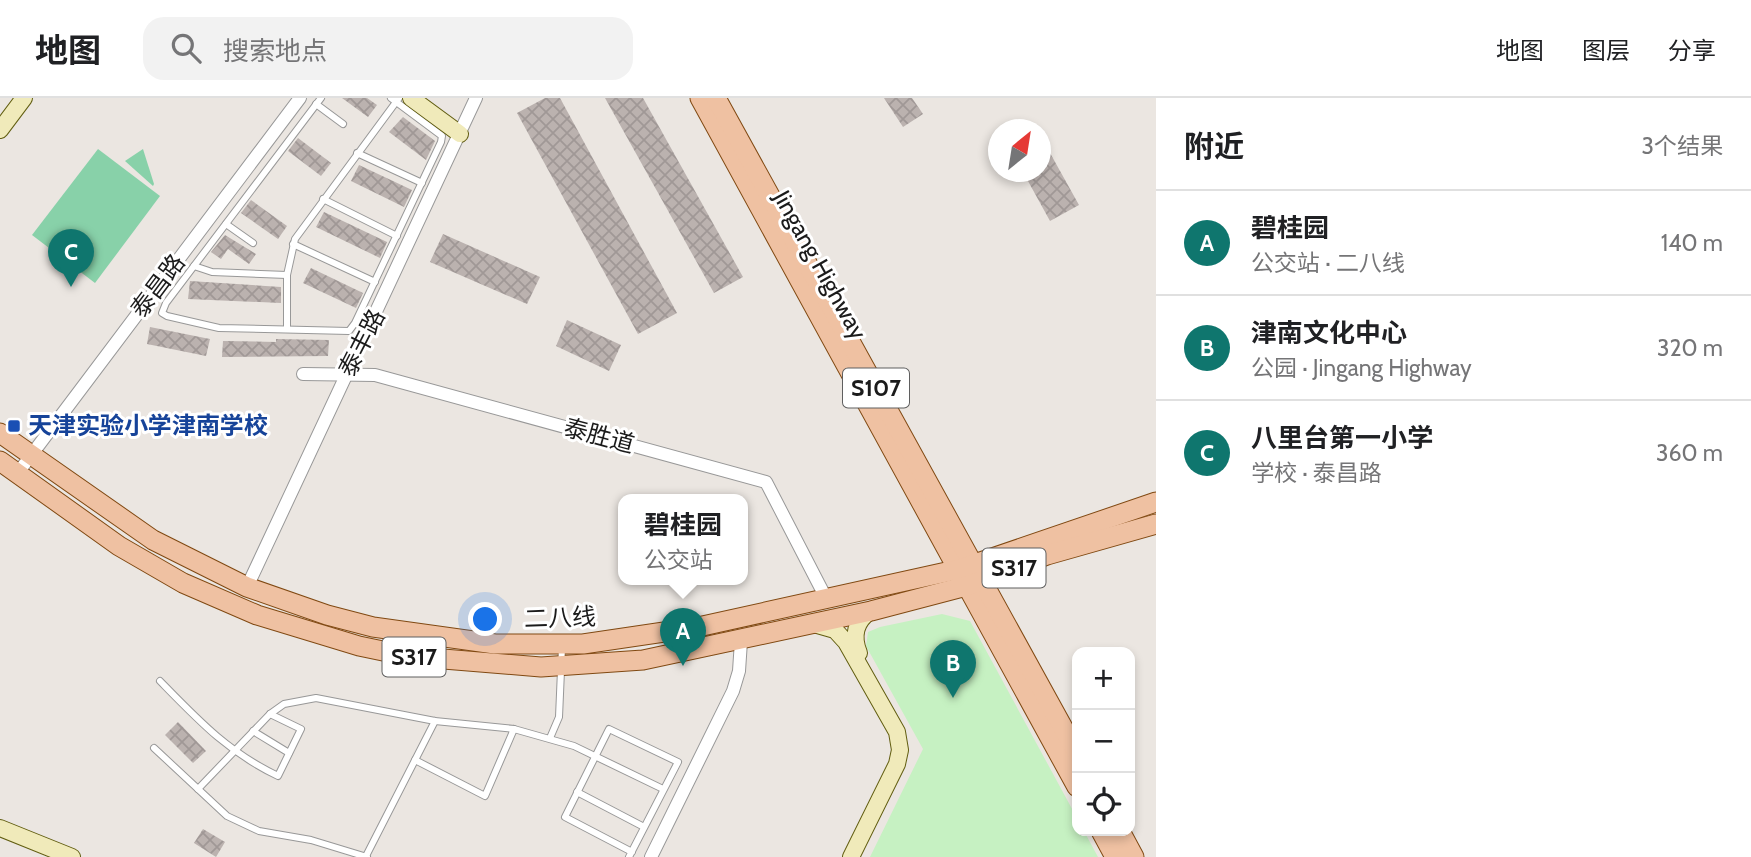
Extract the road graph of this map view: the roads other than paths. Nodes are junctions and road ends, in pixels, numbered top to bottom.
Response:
1 (24, 98) edge
2 (300, 98) edge
3 (421, 98) edge
4 (477, 98) edge
5 (700, 98) edge
6 (716, 98) edge
7 (399, 99) edge
8 (318, 101) edge
9 (343, 124) dead end
10 (0, 130) edge
11 (461, 131) junction
12 (357, 153) junction
13 (422, 183) junction
14 (323, 199) junction
15 (226, 224) junction
16 (397, 236) junction
17 (253, 243) dead end
18 (293, 243) junction
19 (194, 266) junction
20 (287, 275) junction
21 (375, 282) junction
22 (287, 329) junction
23 (346, 373) junction
24 (303, 374) dead end
25 (0, 433) edge
26 (30, 456) junction
27 (0, 461) edge
28 (17, 474) junction
29 (1156, 502) edge
30 (1156, 524) edge
31 (966, 576) junction
32 (247, 587) junction
33 (826, 598) junction
34 (871, 611) junction
35 (986, 617) junction
36 (814, 624) junction
37 (741, 641) junction
38 (562, 646) junction
39 (562, 667) junction
40 (160, 681) dead end
41 (270, 714) junction
42 (435, 721) junction
43 (514, 729) junction
44 (253, 731) junction
45 (550, 738) junction
46 (1072, 744) edge
47 (154, 748) dead end
48 (233, 751) junction
49 (289, 753) junction
50 (595, 757) junction
51 (415, 760) junction
52 (1072, 778) edge
53 (198, 789) junction
54 (663, 789) junction
55 (577, 792) junction
56 (644, 827) junction
57 (0, 828) edge
58 (0, 835) edge
59 (1104, 836) edge
60 (1123, 836) edge
61 (631, 854) edge
62 (55, 857) edge
63 (72, 857) edge
64 (366, 857) edge
65 (651, 857) edge
66 (851, 857) edge
67 (859, 857) edge
68 (1115, 857) edge
69 (1134, 857) edge

1 - 10 street
2 - 26 street, 泰昌路
3 - 11 street
4 - 11 street, 泰丰路
5 - 31 main road, Jingang Highway / S107
6 - 31 main road, Jingang Highway / S107
7 - 11 street
7 - 12 lane
7 - 13 lane
8 - 9 lane
8 - 15 lane
11 - 23 street, 泰丰路
12 - 13 lane
12 - 14 lane
13 - 16 lane
14 - 16 lane
14 - 18 lane
15 - 17 lane
15 - 19 lane
16 - 21 lane
18 - 20 lane
18 - 21 lane
19 - 20 lane
19 - 22 lane
20 - 22 lane
21 - 22 lane
23 - 24 street, 泰胜道
23 - 32 street, 泰丰路
23 - 33 street, 泰胜道
25 - 26 main road, 二八线 / S317
26 - 28 street, 泰昌路
26 - 32 main road, 二八线 / S317
27 - 28 main road, 二八线 / S317
28 - 39 main road, 二八线 / S317
29 - 31 main road, 二八线 / S317
30 - 31 main road, 二八线 / S317
31 - 33 main road, 二八线 / S317
31 - 34 main road, 二八线 / S317
31 - 35 main road, Jingang Highway / S107
31 - 46 main road
32 - 38 main road, 二八线 / S317
33 - 38 main road, 二八线 / S317
34 - 35 main road
34 - 36 main road, 二八线 / S317
34 - 67 street
35 - 52 main road, Jingang Highway / S107
36 - 37 main road, 二八线 / S317
36 - 66 street
37 - 39 main road, 二八线 / S317
37 - 65 street
38 - 39 lane
39 - 45 lane
40 - 48 lane
41 - 42 lane
41 - 44 lane
41 - 49 lane
42 - 43 lane
42 - 51 lane
43 - 45 lane
43 - 51 lane
44 - 48 lane
44 - 49 lane
45 - 50 lane
47 - 53 lane
48 - 49 lane
48 - 53 lane
50 - 54 lane
50 - 54 lane
50 - 55 lane
51 - 64 lane
53 - 64 lane
54 - 56 lane
55 - 56 lane
55 - 61 lane
56 - 61 lane
57 - 63 street
58 - 62 street
59 - 68 main road
60 - 69 main road

